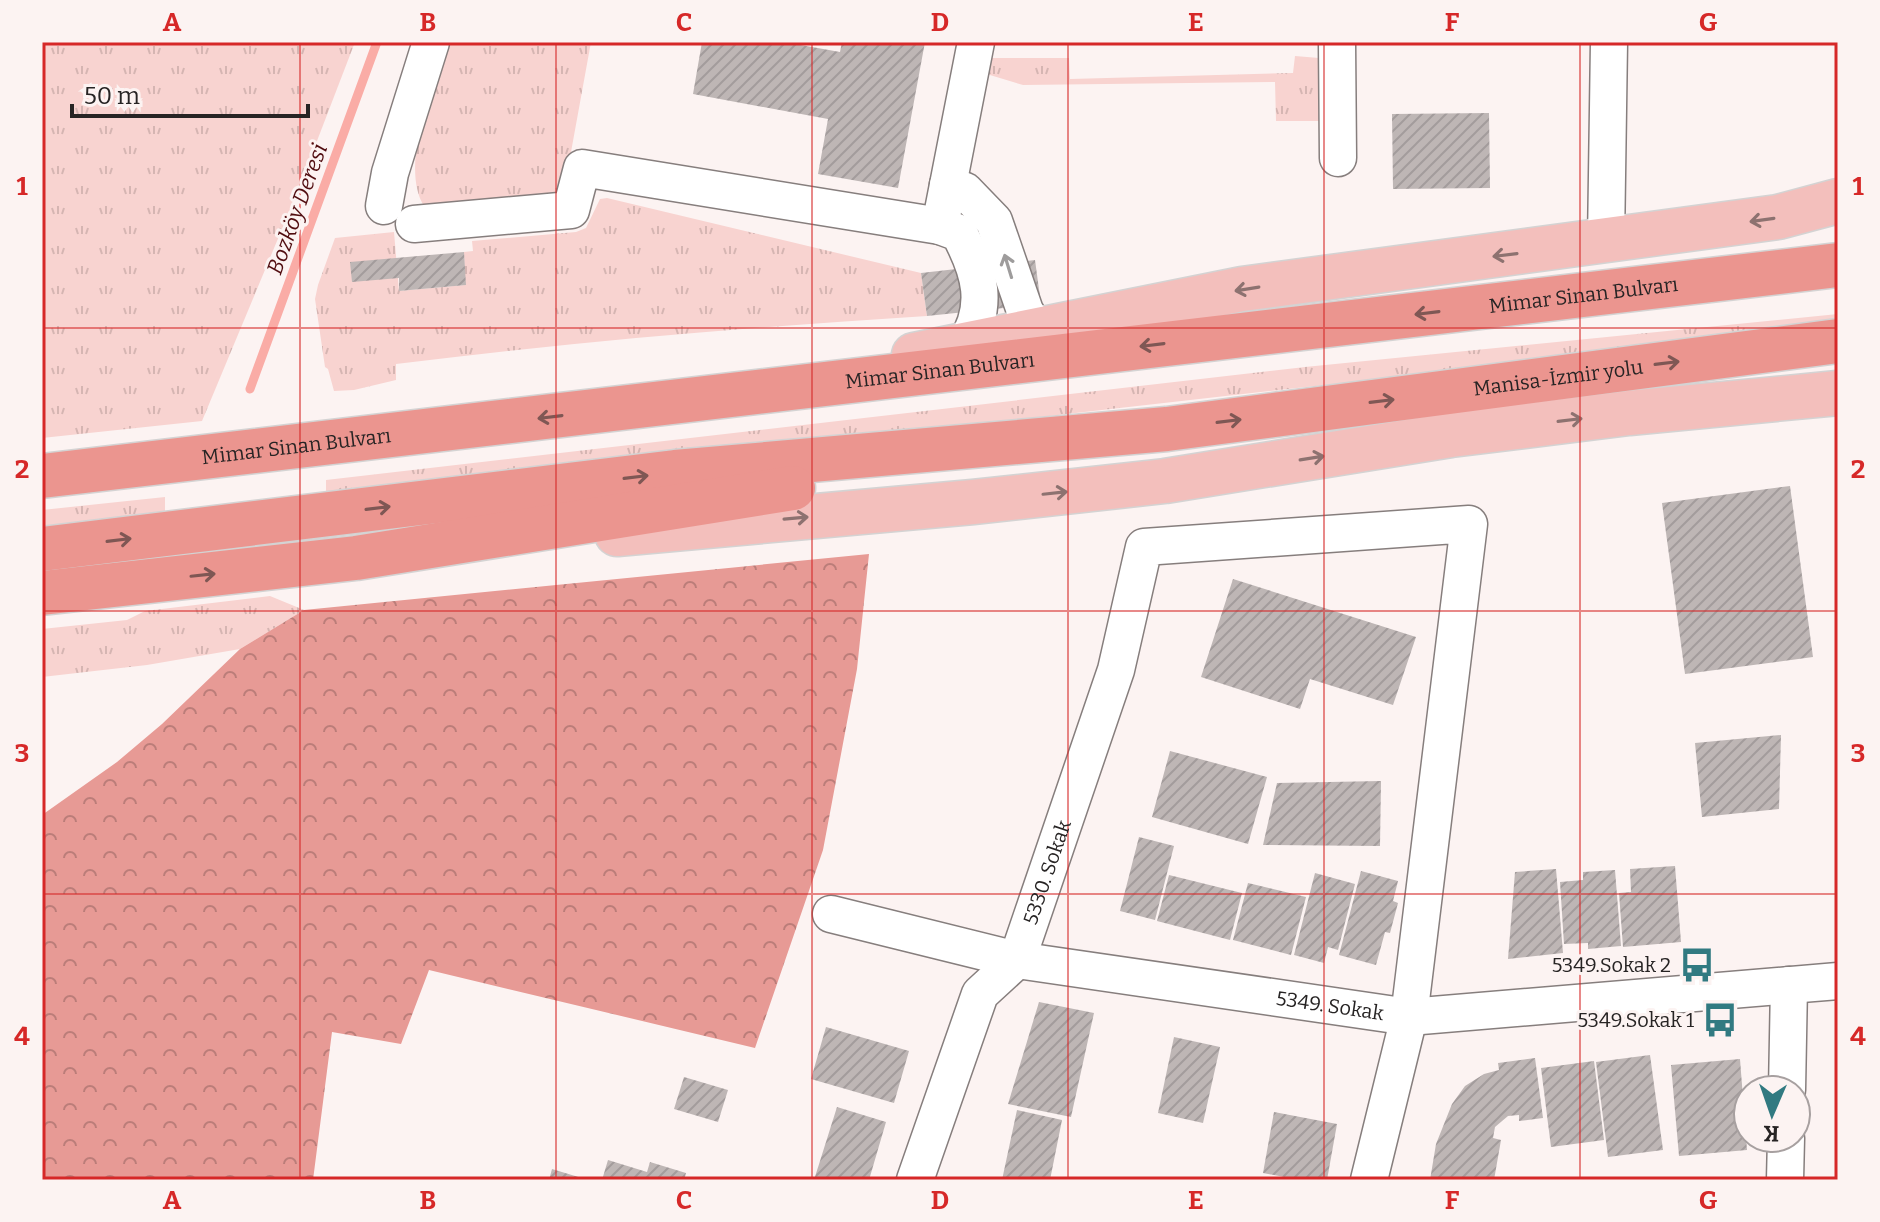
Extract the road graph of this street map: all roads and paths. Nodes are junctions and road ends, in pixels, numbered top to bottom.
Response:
1 (431, 42) edge
2 (976, 42) edge
3 (1337, 42) edge
4 (1609, 42) edge
5 (1338, 158) dead end
6 (948, 185) junction
7 (1838, 201) edge
8 (384, 206) dead end
9 (414, 224) dead end
10 (940, 226) junction
11 (1606, 242) junction
12 (1838, 265) edge
13 (1046, 330) junction
14 (1838, 341) edge
15 (964, 346) junction
16 (1838, 393) edge
17 (655, 404) junction
18 (1167, 429) junction
19 (42, 476) edge
20 (42, 549) edge
21 (356, 558) junction
22 (42, 593) edge
23 (831, 914) dead end
24 (1017, 960) junction
25 (1838, 981) edge
26 (1789, 985) junction
27 (1409, 1017) junction
28 (1787, 1074) edge
29 (1786, 1154) edge
30 (915, 1180) edge
31 (1369, 1180) edge
32 (1785, 1180) edge

1 - 8 street
2 - 6 street
3 - 5 street
4 - 11 street
6 - 10 street
13 -> 6 street
7 -> 11 main road
9 - 10 street
10 - 15 street
11 -> 13 main road
12 -> 17 highway, Mimar Sinan Bulvarı
13 - 15 main road
18 -> 14 highway, Manisa-İzmir yolu
15 - 17 main road
21 -> 16 main road
17 -> 19 highway, Mimar Sinan Bulvarı
20 -> 18 highway
18 - 21 highway
22 -> 21 highway
23 - 24 street, 5349. Sokak
24 - 27 street, 5349. Sokak
24 - 27 street, 5330. Sokak
24 - 30 street, 5330. Sokak
25 - 26 street, 5349. Sokak
26 - 27 street, 5349. Sokak
26 - 28 street
27 - 31 street
29 - 32 street

